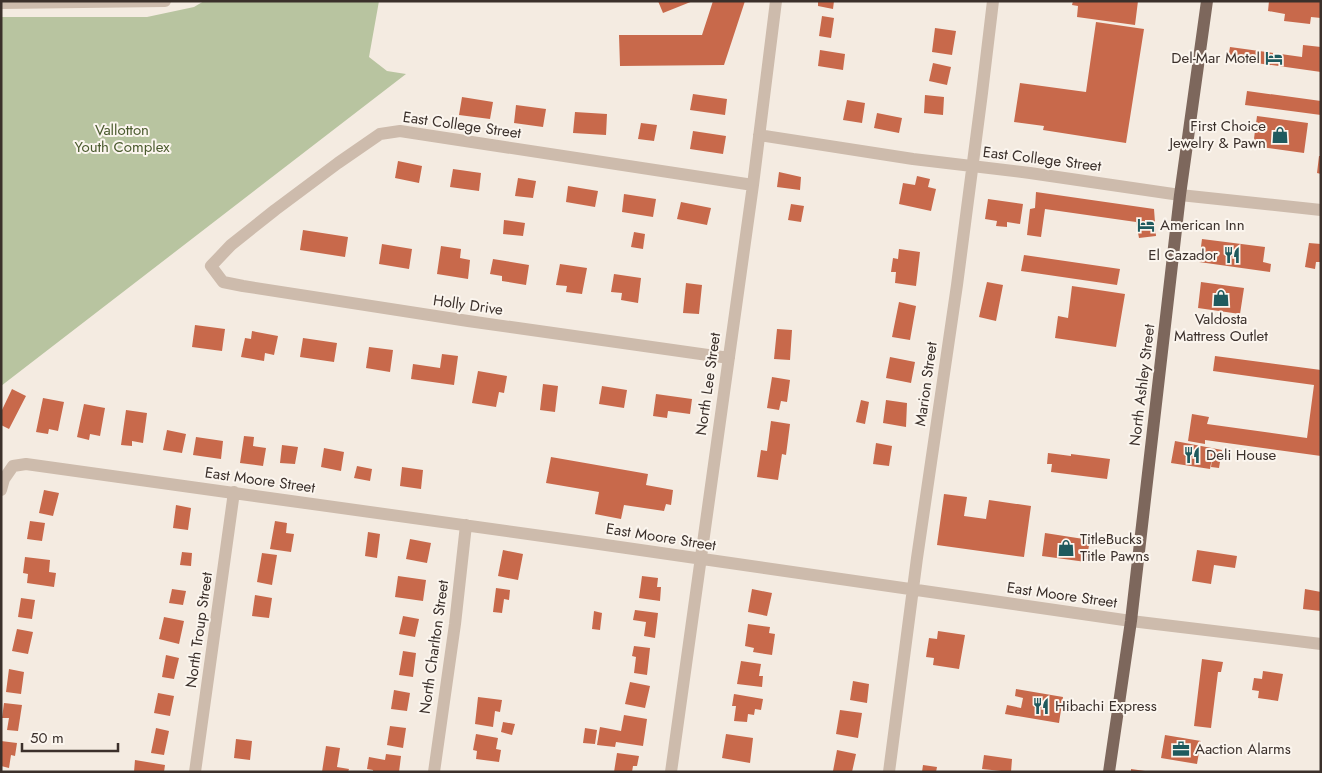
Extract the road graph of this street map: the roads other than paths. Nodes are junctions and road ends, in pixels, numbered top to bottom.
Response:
1 (165, 1) edge
2 (776, 1) edge
3 (993, 1) edge
4 (1207, 1) edge
5 (50, 2) edge
6 (1, 3) edge
7 (759, 136) junction
8 (972, 166) junction
9 (753, 185) junction
10 (1180, 195) junction
11 (1321, 210) edge
12 (211, 266) joint
13 (728, 358) junction
14 (3, 485) edge
15 (234, 492) junction
16 (466, 525) junction
17 (700, 560) junction
18 (914, 589) junction
19 (1131, 621) junction
20 (1321, 644) edge
21 (196, 772) edge
22 (434, 772) edge
23 (672, 772) edge
24 (889, 772) edge
25 (1109, 772) edge

1 - 5 street
2 - 7 street, North Lee Street
3 - 8 street, Marion Street
4 - 10 main road, North Ashley Street
5 - 6 street
7 - 8 street, East College Street
7 - 9 street, North Lee Street
8 - 10 street, East College Street
8 - 18 street, Marion Street
9 - 12 street, East College Street
9 - 13 street, North Lee Street
10 - 11 street, East College Street
10 - 19 main road, North Ashley Street
12 - 13 street, Holly Drive
13 - 17 street, North Lee Street
14 - 15 street, East Moore Street
15 - 16 street, East Moore Street
15 - 21 street, North Troup Street
16 - 17 street, East Moore Street
16 - 22 street, North Charlton Street
17 - 18 street, East Moore Street
17 - 23 street, North Lee Street
18 - 19 street, East Moore Street
18 - 24 street, Marion Street
19 - 20 street, East Moore Street
19 - 25 main road, North Ashley Street

